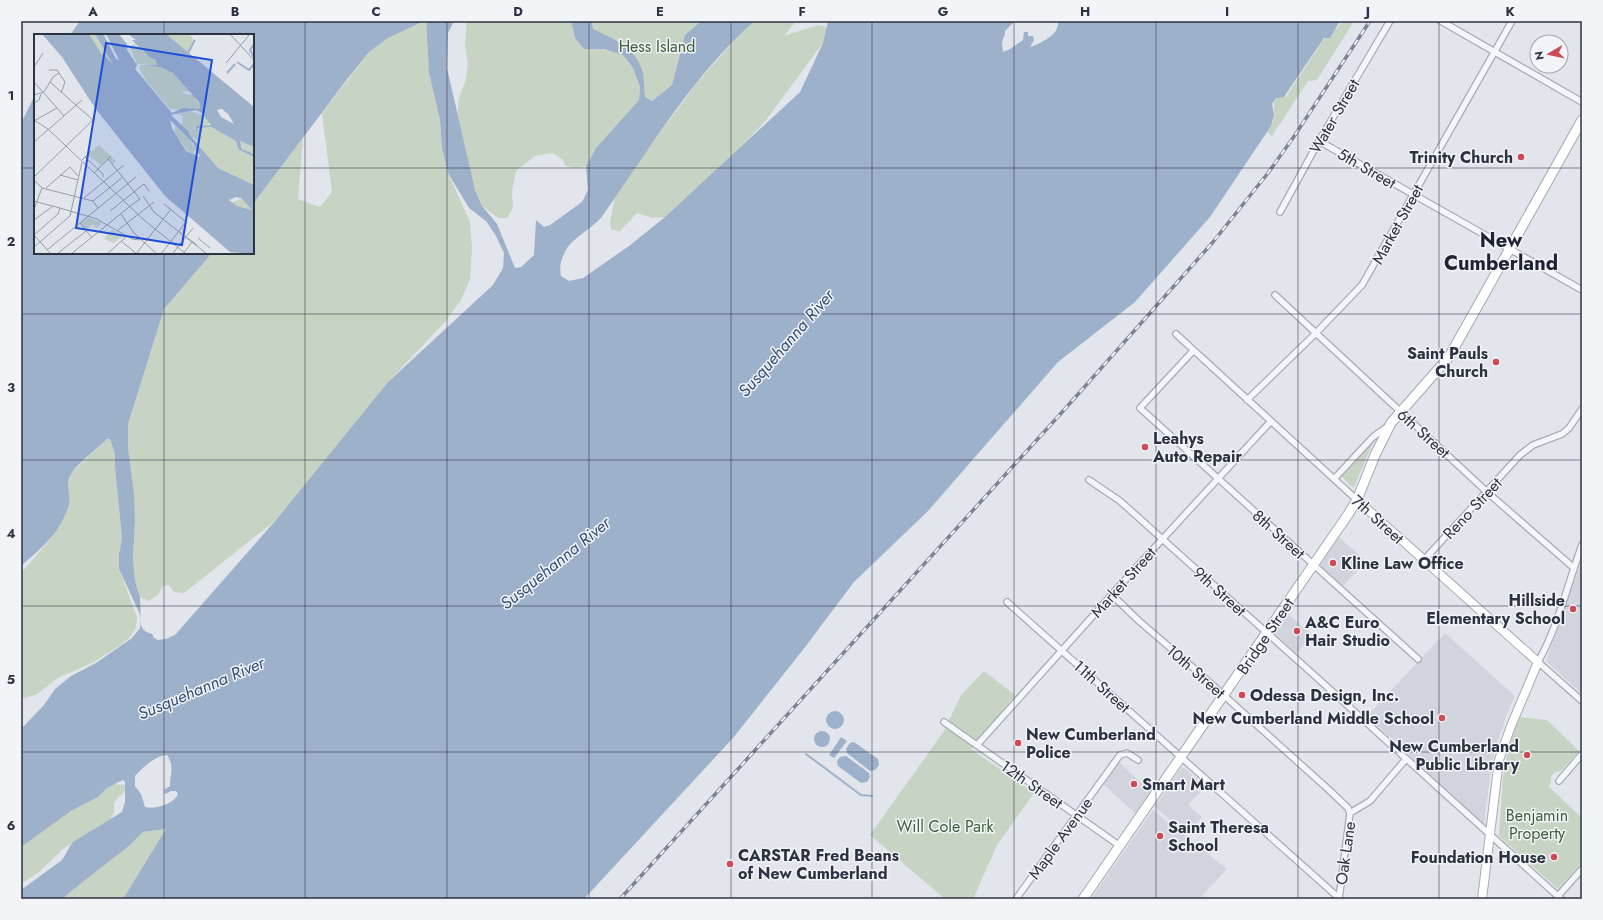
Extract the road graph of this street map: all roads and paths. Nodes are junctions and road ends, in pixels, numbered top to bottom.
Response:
1 (1390, 21) edge
2 (1441, 21) edge
3 (1512, 21) edge
4 (1495, 51) junction
5 (1582, 102) edge
6 (1582, 120) edge
7 (1319, 141) junction
8 (1414, 195) junction
9 (1280, 212) dead end
10 (1509, 249) junction
11 (1582, 290) edge
12 (1275, 295) dead end
13 (1176, 334) dead end
14 (1315, 334) junction
15 (1193, 351) junction
16 (1247, 400) junction
17 (1582, 409) edge
18 (1400, 412) junction
19 (1271, 421) junction
20 (1391, 423) junction
21 (1218, 478) junction
22 (1334, 479) junction
23 (1089, 480) dead end
24 (1487, 492) junction
25 (1357, 500) junction
26 (1162, 539) junction
27 (1582, 545) edge
28 (1424, 560) junction
29 (1314, 565) junction
30 (1574, 568) junction
31 (1112, 595) junction
32 (1007, 602) dead end
33 (1266, 633) junction
34 (1062, 650) junction
35 (1418, 659) dead end
36 (1538, 662) junction
37 (1224, 695) junction
38 (1582, 701) edge
39 (944, 722) dead end
40 (976, 745) junction
41 (1582, 754) edge
42 (1181, 758) junction
43 (1406, 759) junction
44 (1138, 760) dead end
45 (1558, 781) dead end
46 (1350, 813) junction
47 (1076, 816) junction
48 (1490, 835) junction
49 (1120, 846) junction
50 (1582, 869) edge
51 (1559, 898) edge
52 (1016, 899) edge
53 (1083, 899) edge
54 (1339, 899) edge
55 (1482, 899) edge

1 - 7 street, Water Street
2 - 4 street
3 - 4 street, Market Street
4 - 5 street
4 - 8 street, Market Street
6 - 10 main road, Bridge Street
7 - 8 street, 5th Street
7 - 9 street, Water Street
8 - 10 street, 5th Street
8 - 14 street, Market Street
10 - 11 street, 5th Street
10 - 18 main road, Bridge Street
12 - 14 street, 6th Street
13 - 15 street, 7th Street
14 - 16 street, Market Street
14 - 18 street, 6th Street
15 - 16 street, 7th Street
15 - 21 street, 8th Street
16 - 19 street, 7th Street
17 - 24 street, Reno Street
18 - 20 main road, Bridge Street
18 - 24 street, 6th Street
19 - 21 street, Market Street
19 - 22 street, 7th Street
20 - 22 street, Bridge Street
20 - 25 main road, Bridge Street
21 - 26 street, Market Street
21 - 29 street, 8th Street
22 - 25 street, 7th Street
23 - 26 street, 9th Street
24 - 28 street, Reno Street
24 - 30 street, 6th Street
25 - 28 main road, 7th Street
25 - 29 main road, Bridge Street
26 - 31 street, Market Street
26 - 33 street, 9th Street
27 - 30 street
28 - 36 main road, 7th Street
29 - 33 main road, Bridge Street
29 - 35 street, 8th Street
30 - 36 street
31 - 34 street, Market Street
31 - 37 street, 10th Street
32 - 34 street, 11th Street
33 - 37 main road, Bridge Street
33 - 43 street, 9th Street
34 - 40 street, Market Street
34 - 42 street, 11th Street
36 - 38 street, 7th Street
36 - 48 main road
37 - 42 main road, Bridge Street
37 - 46 street, 10th Street
39 - 40 street, 12th Street
40 - 47 street, 12th Street
41 - 45 street
42 - 49 main road, Bridge Street
42 - 54 street, 11th Street
43 - 46 street, Oak Lane
43 - 48 street, 9th Street
44 - 47 street, Maple Avenue
46 - 54 street, Oak Lane
47 - 49 street, 12th Street
47 - 52 street, Maple Avenue
48 - 51 street, 9th Street
48 - 55 main road
49 - 53 main road, Bridge Street
50 - 51 street

